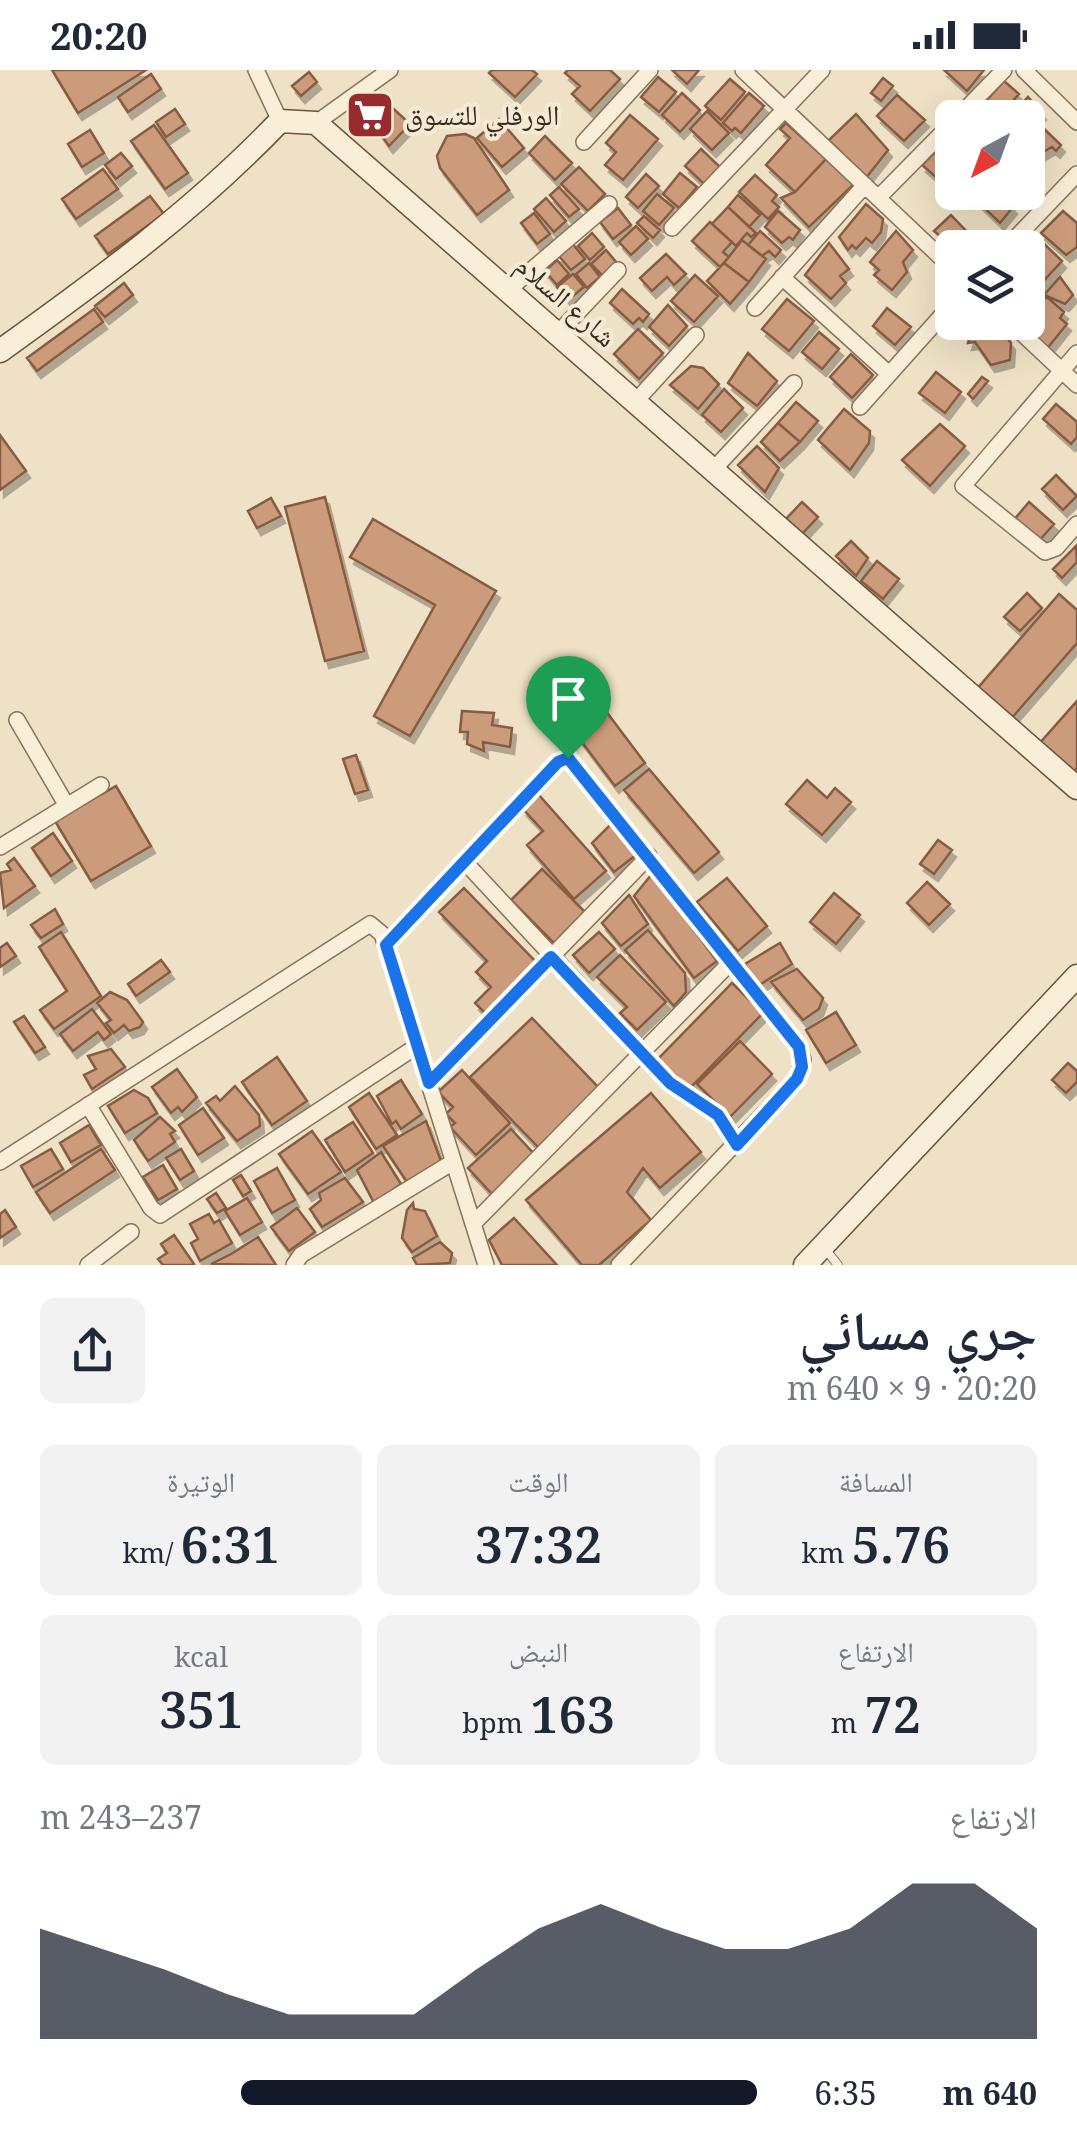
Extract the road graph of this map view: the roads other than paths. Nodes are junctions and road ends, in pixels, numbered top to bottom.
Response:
1 (256, 70) edge
2 (390, 70) edge
3 (650, 70) edge
4 (743, 70) edge
5 (822, 70) edge
6 (1004, 70) edge
7 (1024, 70) edge
8 (975, 100) edge
9 (784, 109) junction
10 (280, 121) junction
11 (1077, 122) edge
12 (316, 124) junction
13 (935, 140) edge
14 (584, 142) dead end
15 (1077, 174) edge
16 (864, 185) junction
17 (878, 198) junction
18 (609, 204) dead end
19 (672, 228) dead end
20 (1023, 230) edge
21 (935, 252) edge
22 (618, 270) dead end
23 (782, 277) junction
24 (508, 290) junction
25 (755, 308) dead end
26 (935, 323) edge
27 (558, 334) junction
28 (696, 335) dead end
29 (1029, 340) edge
30 (0, 351) edge
31 (1077, 354) edge
32 (1061, 371) junction
33 (890, 374) junction
34 (794, 383) dead end
35 (1077, 385) edge
36 (636, 401) junction
37 (860, 406) dead end
38 (714, 470) junction
39 (1077, 524) edge
40 (16, 720) dead end
41 (100, 785) dead end
42 (1077, 788) edge
43 (67, 806) junction
44 (0, 848) edge
45 (648, 856) junction
46 (464, 861) junction
47 (386, 945) junction
48 (551, 957) junction
49 (732, 961) junction
50 (1077, 976) edge
51 (417, 1046) junction
52 (642, 1052) junction
53 (429, 1083) junction
54 (88, 1105) junction
55 (737, 1145) junction
56 (0, 1162) edge
57 (454, 1162) junction
58 (473, 1224) junction
59 (131, 1232) dead end
60 (823, 1246) junction
61 (484, 1260) edge
62 (88, 1265) edge
63 (294, 1265) edge
64 (467, 1265) edge
65 (619, 1265) edge
66 (805, 1265) edge
67 (838, 1265) edge

1 - 10 street
2 - 12 street
3 - 14 street
4 - 9 street
5 - 9 street
6 - 8 street
7 - 11 street
9 - 16 street
9 - 19 street
10 - 12 main road
10 - 30 main road
12 - 24 main road, شارع السلام
13 - 17 street
15 - 20 street
16 - 17 street
16 - 23 street
17 - 21 street
18 - 24 street
22 - 27 street
23 - 25 street
23 - 33 street
24 - 27 main road, شارع السلام
26 - 33 street
27 - 36 main road, شارع السلام
28 - 36 street
29 - 32 street
31 - 32 street
32 - 35 street
32 - 39 street
33 - 37 street
34 - 38 street
36 - 38 main road, شارع السلام
38 - 42 main road, شارع السلام
40 - 43 street
41 - 43 street
43 - 44 street
45 - 46 street
45 - 48 street
45 - 49 street
46 - 47 street
46 - 48 street
47 - 51 street
47 - 54 street
48 - 52 street
48 - 53 street
49 - 52 street
49 - 55 street
50 - 60 main road
51 - 53 street
51 - 54 street
52 - 55 street
52 - 58 street
53 - 57 street
54 - 56 street
55 - 65 street
57 - 58 street
57 - 63 street
58 - 61 street
59 - 62 street
60 - 66 main road
60 - 67 lane
61 - 64 street

